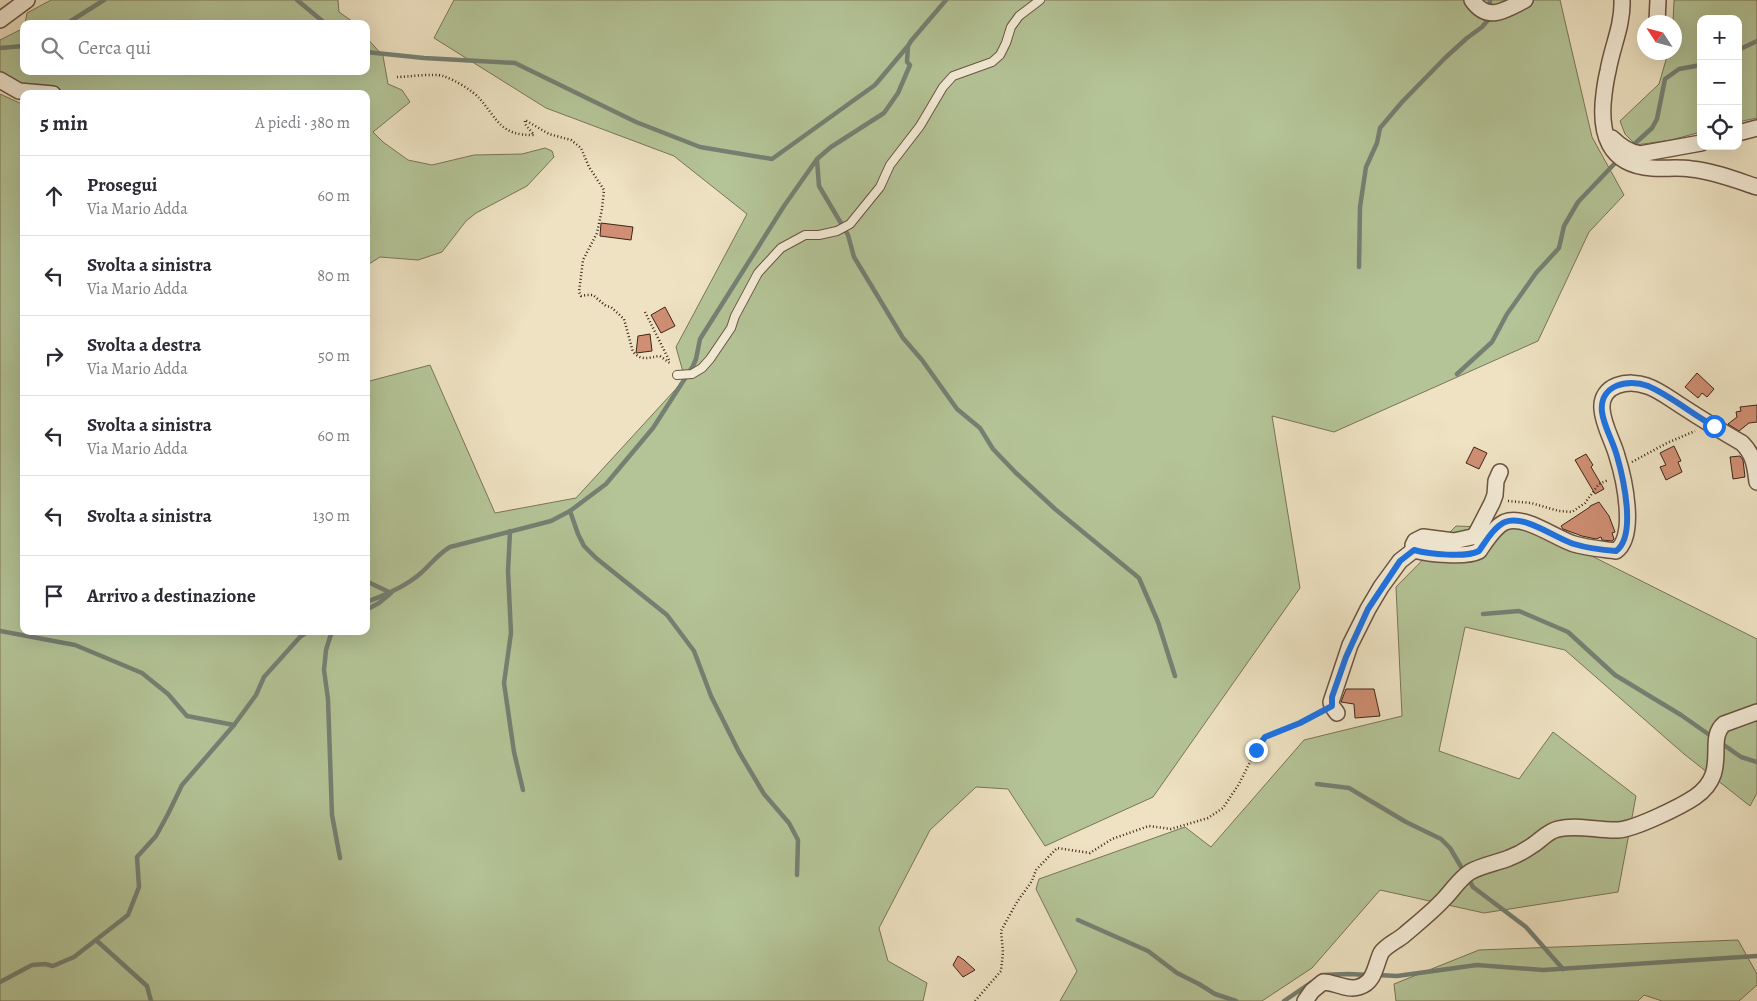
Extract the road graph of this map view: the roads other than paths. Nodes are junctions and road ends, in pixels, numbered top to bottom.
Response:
1 (27, 0) edge
2 (1040, 0) edge
3 (1472, 0) edge
4 (1524, 0) edge
5 (1622, 0) edge
6 (1658, 0) edge
7 (1657, 15) edge
8 (0, 20) edge
9 (0, 80) edge
10 (20, 91) edge
11 (1757, 128) edge
12 (1604, 130) junction
13 (1742, 131) edge
14 (1697, 143) edge
15 (1757, 187) edge
16 (676, 375) road end
17 (1500, 472) dead end
18 (1757, 482) edge
19 (1414, 550) junction
20 (1335, 709) road end
21 (1757, 712) edge
22 (1305, 1001) edge

1 - 8 street
2 - 16 lane
3 - 4 street
5 - 12 street
6 - 7 street
9 - 10 street
11 - 13 street
12 - 14 street
12 - 15 street
17 - 19 street
18 - 19 street
19 - 20 street
21 - 22 street

